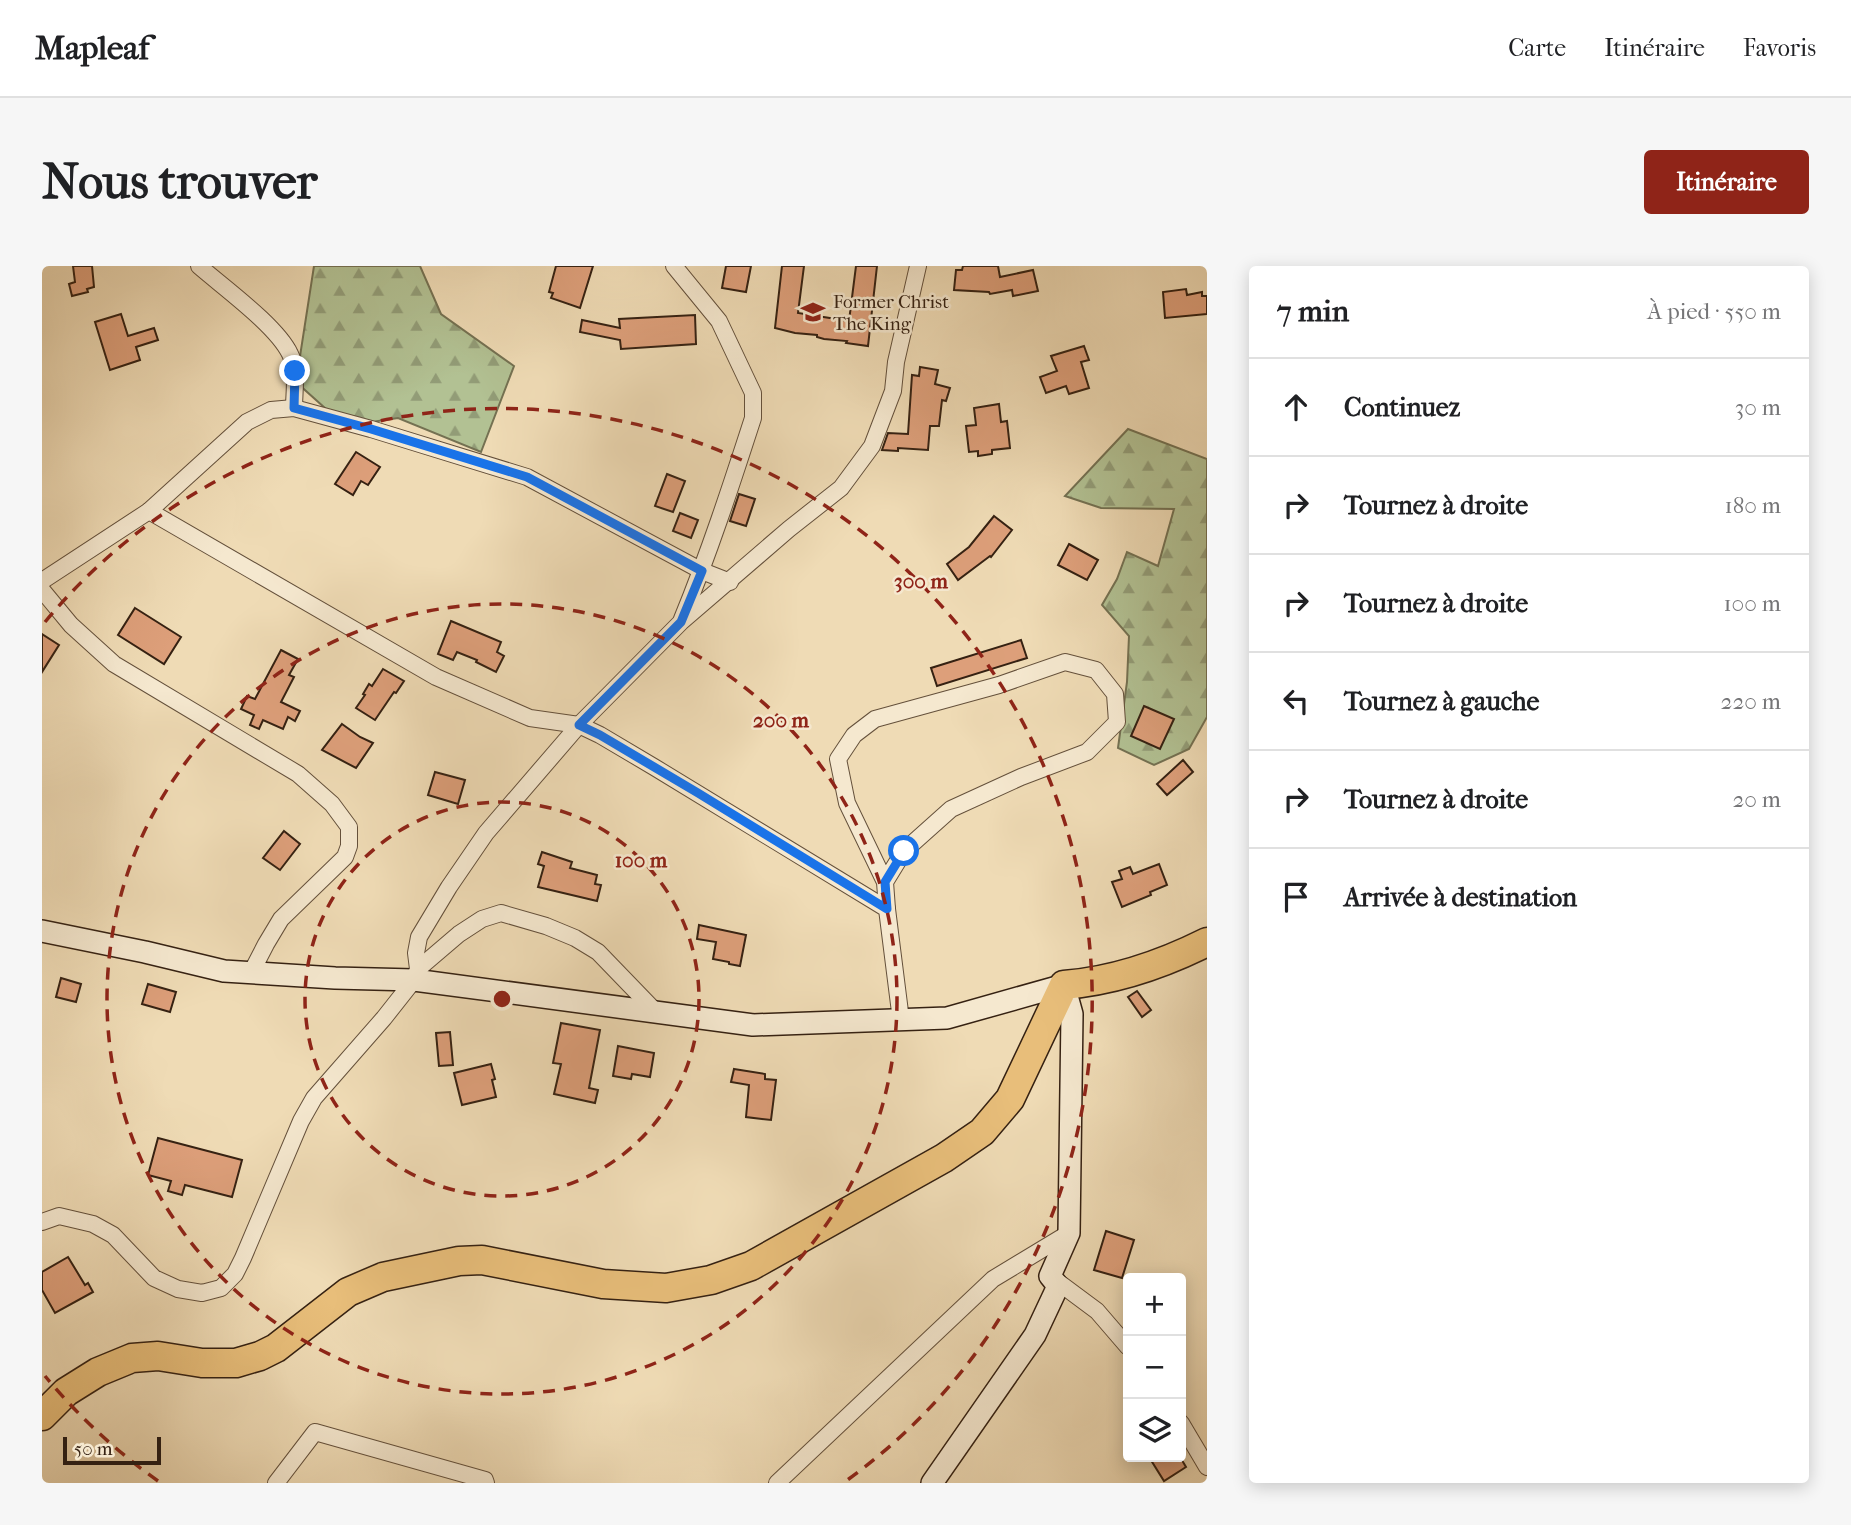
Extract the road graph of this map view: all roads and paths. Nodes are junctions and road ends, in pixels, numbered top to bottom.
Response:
1 (199, 266) edge
2 (674, 266) edge
3 (918, 266) edge
4 (294, 408) junction
5 (149, 512) junction
6 (702, 571) junction
7 (42, 581) edge
8 (730, 582) junction
9 (42, 590) edge
10 (681, 622) junction
11 (579, 725) junction
12 (885, 882) junction
13 (887, 909) junction
14 (42, 931) edge
15 (1207, 942) edge
16 (251, 973) junction
17 (416, 974) junction
18 (1064, 985) junction
19 (655, 1011) junction
20 (901, 1020) junction
21 (42, 1222) edge
22 (1069, 1233) junction
23 (1050, 1276) junction
24 (1123, 1341) edge
25 (42, 1416) edge
26 (1186, 1431) edge
27 (1207, 1467) edge
28 (276, 1483) edge
29 (486, 1483) edge
30 (777, 1483) edge
31 (932, 1483) edge

1 - 4 street
2 - 6 street
3 - 8 street
4 - 5 street
4 - 6 street
5 - 7 street
5 - 11 street
6 - 8 street
6 - 10 street
8 - 10 street
9 - 16 street
10 - 11 street
11 - 13 street
11 - 17 street
12 - 12 street
12 - 13 street
13 - 20 street
14 - 16 street
15 - 18 highway
16 - 17 street
17 - 19 street
17 - 19 street
17 - 21 street
18 - 20 street
18 - 22 street
18 - 25 highway
19 - 20 street
22 - 23 street
22 - 30 street
23 - 24 street
23 - 31 street
26 - 27 street
28 - 29 street

